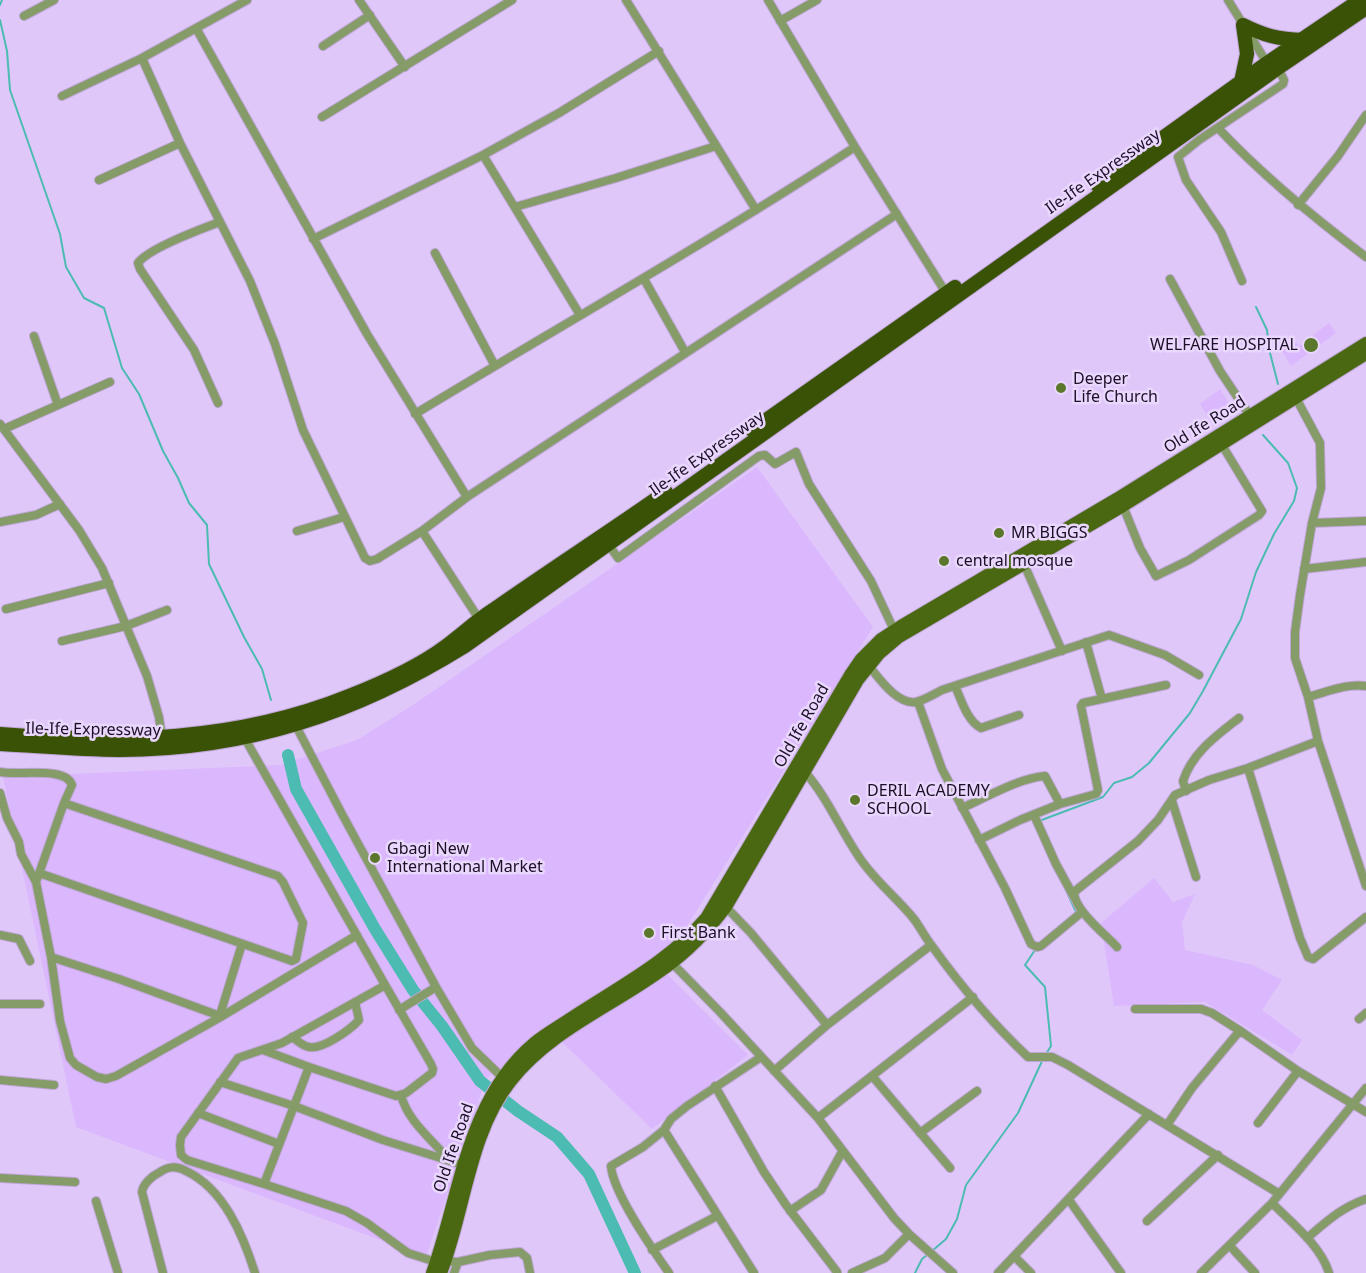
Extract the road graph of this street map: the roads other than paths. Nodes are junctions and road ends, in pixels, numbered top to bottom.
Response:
1 (54, 0) edge
2 (247, 0) edge
3 (359, 0) edge
4 (512, 0) edge
5 (626, 0) edge
6 (768, 0) edge
7 (817, 0) edge
8 (1228, 0) edge
9 (1360, 0) edge
10 (1366, 8) edge
11 (370, 15) junction
12 (24, 16) dead end
13 (780, 21) junction
14 (1243, 25) junction
15 (196, 28) junction
16 (1303, 40) junction
17 (323, 46) dead end
18 (659, 51) junction
19 (142, 58) junction
20 (1273, 66) junction
21 (405, 67) junction
22 (1241, 82) junction
23 (62, 96) dead end
24 (1366, 115) edge
25 (322, 117) dead end
26 (1218, 128) junction
27 (180, 143) junction
28 (716, 146) junction
29 (855, 147) junction
30 (483, 155) junction
31 (99, 180) dead end
32 (1298, 205) junction
33 (514, 207) junction
34 (756, 210) junction
35 (897, 214) junction
36 (220, 222) junction
37 (313, 239) junction
38 (435, 253) dead end
39 (1366, 257) edge
40 (644, 279) junction
41 (1170, 279) dead end
42 (1242, 281) dead end
43 (946, 293) junction
44 (580, 315) junction
45 (34, 336) dead end
46 (685, 352) junction
47 (1365, 353) edge
48 (495, 366) junction
49 (1339, 366) junction
50 (110, 382) dead end
51 (1296, 398) junction
52 (218, 403) dead end
53 (58, 405) junction
54 (415, 414) junction
55 (1250, 416) junction
56 (2, 427) edge
57 (1222, 445) junction
58 (466, 497) junction
59 (60, 504) junction
60 (1123, 506) junction
61 (344, 517) junction
62 (1366, 521) edge
63 (0, 522) edge
64 (1312, 523) junction
65 (297, 531) dead end
66 (422, 531) junction
67 (1071, 532) junction
68 (608, 544) junction
69 (1366, 562) edge
70 (1024, 564) junction
71 (1304, 569) junction
72 (109, 583) junction
73 (6, 609) dead end
74 (167, 610) dead end
75 (479, 619) junction
76 (126, 626) junction
77 (894, 630) junction
78 (62, 641) dead end
79 (1086, 642) junction
80 (1062, 651) junction
81 (868, 665) junction
82 (1199, 675) dead end
83 (1166, 684) dead end
84 (955, 686) junction
85 (1366, 686) edge
86 (1308, 697) junction
87 (1102, 699) junction
88 (918, 702) junction
89 (1019, 715) dead end
90 (1239, 718) dead end
91 (296, 726) junction
92 (0, 734) edge
93 (244, 737) junction
94 (162, 738) junction
95 (1318, 741) junction
96 (0, 744) edge
97 (1248, 768) junction
98 (0, 772) edge
99 (805, 772) junction
100 (1186, 790) junction
101 (0, 793) edge
102 (1172, 801) junction
103 (64, 803) junction
104 (1060, 804) junction
105 (962, 808) junction
106 (1034, 814) junction
107 (764, 833) junction
108 (979, 840) junction
109 (39, 873) junction
110 (1196, 877) dead end
111 (36, 882) junction
112 (1366, 886) edge
113 (1074, 897) junction
114 (726, 907) junction
115 (1082, 912) junction
116 (1366, 917) edge
117 (0, 935) edge
118 (357, 935) junction
119 (243, 944) junction
120 (931, 945) junction
121 (1117, 946) dead end
122 (51, 957) junction
123 (30, 961) dead end
124 (294, 961) junction
125 (672, 963) junction
126 (300, 969) junction
127 (384, 983) junction
128 (434, 988) junction
129 (973, 998) junction
130 (355, 1002) junction
131 (0, 1004) edge
132 (40, 1004) dead end
133 (401, 1009) junction
134 (1135, 1009) dead end
135 (220, 1017) junction
136 (827, 1025) junction
137 (1242, 1032) junction
138 (292, 1036) junction
139 (537, 1047) junction
140 (262, 1050) junction
141 (761, 1057) junction
142 (309, 1067) junction
143 (774, 1071) junction
144 (1298, 1071) junction
145 (873, 1077) junction
146 (0, 1080) edge
147 (220, 1082) junction
148 (54, 1084) dead end
149 (715, 1086) junction
150 (1366, 1088) edge
151 (977, 1091) dead end
152 (496, 1094) junction
153 (401, 1095) junction
154 (1353, 1104) junction
155 (294, 1106) junction
156 (1366, 1112) edge
157 (198, 1113) junction
158 (1149, 1114) junction
159 (818, 1118) junction
160 (1258, 1123) dead end
161 (1167, 1125) junction
162 (664, 1130) junction
163 (920, 1133) junction
164 (279, 1144) junction
165 (842, 1152) junction
166 (1218, 1155) junction
167 (449, 1160) junction
168 (463, 1166) junction
169 (950, 1168) dead end
170 (0, 1178) edge
171 (75, 1182) dead end
172 (264, 1184) junction
173 (1278, 1193) junction
174 (1366, 1199) edge
175 (1069, 1200) junction
176 (96, 1201) dead end
177 (1272, 1203) junction
178 (790, 1211) junction
179 (717, 1216) junction
180 (1147, 1221) dead end
181 (909, 1234) junction
182 (1307, 1238) junction
183 (1230, 1246) junction
184 (652, 1250) junction
185 (1015, 1257) junction
186 (443, 1266) edge
187 (118, 1273) edge
188 (163, 1273) edge
189 (255, 1273) edge
190 (454, 1273) edge
191 (530, 1273) edge
192 (669, 1273) edge
193 (754, 1273) edge
194 (838, 1273) edge
195 (852, 1273) edge
196 (953, 1273) edge
197 (998, 1273) edge
198 (1030, 1273) edge
199 (1121, 1273) edge
200 (1201, 1273) edge
201 (1255, 1273) edge
202 (1329, 1273) edge

1 - 12 street
2 - 15 street
3 - 11 street
4 - 21 street
5 - 18 street
6 - 13 street
7 - 13 street
8 - 14 street
9 - 16 highway, Ile-Ife Expressway
10 - 20 highway, Ile-Ife Expressway
11 - 17 street
11 - 21 street
13 - 29 street
14 - 16 highway
14 - 20 street
14 - 22 highway
15 - 19 street
15 - 37 street
16 - 20 highway, Ile-Ife Expressway
18 - 28 street
18 - 30 street
19 - 23 street
19 - 27 street
20 - 22 highway, Ile-Ife Expressway
20 - 26 street
20 - 68 highway, Ile-Ife Expressway
21 - 25 street
22 - 43 highway, Ile-Ife Expressway
24 - 32 street
26 - 32 street
26 - 42 street
27 - 31 street
27 - 36 street
28 - 33 street
28 - 34 street
29 - 34 street
29 - 35 street
30 - 33 street
30 - 37 street
32 - 39 street
33 - 44 street
34 - 40 street
35 - 43 street
35 - 46 street
36 - 52 street
36 - 61 street
37 - 54 street
38 - 48 street
40 - 44 street
40 - 46 street
41 - 55 street
43 - 75 highway, Ile-Ife Expressway
44 - 48 street
45 - 53 street
46 - 58 street
47 - 49 main road, Old Ife Road
48 - 54 street
49 - 51 main road, Old Ife Road
49 - 55 main road, Old Ife Road
50 - 53 street
51 - 57 main road, Old Ife Road
51 - 64 street
53 - 56 street
54 - 58 street
55 - 67 main road, Old Ife Road
56 - 59 street
57 - 60 main road, Old Ife Road
57 - 60 street
58 - 66 street
59 - 63 street
59 - 72 street
60 - 67 main road, Old Ife Road
61 - 65 street
61 - 66 street
62 - 64 street
64 - 71 street
66 - 75 street
67 - 70 main road, Old Ife Road
67 - 77 main road, Old Ife Road
68 - 77 street
68 - 91 highway, Ile-Ife Expressway
69 - 71 street
70 - 80 street
70 - 81 main road, Old Ife Road
71 - 86 street
72 - 73 street
72 - 76 street
74 - 76 street
75 - 94 highway, Ile-Ife Expressway
76 - 78 street
76 - 94 street
77 - 107 main road, Old Ife Road
79 - 80 street
79 - 82 street
79 - 87 street
80 - 84 street
81 - 88 street
81 - 99 main road, Old Ife Road
83 - 87 street
84 - 88 street
84 - 89 street
85 - 86 street
86 - 95 street
87 - 104 street
88 - 105 street
90 - 100 street
91 - 93 highway, Ile-Ife Expressway
91 - 128 street
92 - 94 highway, Ile-Ife Expressway
93 - 96 highway, Ile-Ife Expressway
93 - 118 street
95 - 97 street
95 - 112 street
97 - 100 street
97 - 116 street
98 - 103 street
99 - 107 main road, Old Ife Road
99 - 120 street
100 - 102 street
101 - 111 street
102 - 110 street
102 - 113 street
103 - 109 street
103 - 124 street
104 - 105 street
104 - 106 street
105 - 108 street
106 - 108 street
106 - 113 street
107 - 114 main road, Old Ife Road
107 - 139 main road, Old Ife Road
108 - 115 street
109 - 111 street
109 - 119 street
111 - 122 street
113 - 115 street
114 - 125 main road, Old Ife Road
114 - 136 street
115 - 121 street
117 - 123 street
118 - 126 street
118 - 127 street
119 - 124 street
119 - 135 street
120 - 129 street
120 - 136 street
122 - 135 street
122 - 135 street
124 - 126 street
125 - 139 main road, Old Ife Road
125 - 141 street
126 - 135 street
127 - 130 street
127 - 133 street
128 - 133 street
128 - 152 street
129 - 145 street
129 - 158 street
130 - 138 street
130 - 138 street
131 - 132 street
133 - 153 street
134 - 137 street
136 - 143 street
137 - 144 street
137 - 161 street
138 - 140 street
139 - 152 main road, Old Ife Road
140 - 142 street
140 - 147 street
141 - 143 street
141 - 149 street
142 - 153 street
142 - 155 street
143 - 159 street
144 - 154 street
144 - 160 street
145 - 159 street
145 - 163 street
146 - 148 street
147 - 155 street
147 - 157 street
149 - 162 street
149 - 178 street
150 - 154 street
151 - 163 street
152 - 168 main road, Old Ife Road
152 - 186 main road, Old Ife Road
153 - 167 street
154 - 156 street
154 - 173 street
155 - 164 street
155 - 167 street
157 - 164 street
157 - 172 street
158 - 161 street
158 - 175 street
159 - 165 street
161 - 166 street
162 - 179 street
162 - 184 street
163 - 169 street
164 - 172 street
165 - 178 street
165 - 181 street
166 - 173 street
166 - 180 street
167 - 168 street
168 - 186 main road, Old Ife Road
170 - 171 street
172 - 186 street
173 - 177 street
174 - 182 street
175 - 185 street
175 - 199 street
176 - 187 street
177 - 182 street
177 - 183 street
178 - 194 street
179 - 184 street
179 - 193 street
181 - 195 street
181 - 196 street
182 - 202 street
183 - 200 street
183 - 201 street
184 - 192 street
185 - 197 street
185 - 198 street
186 - 190 street
186 - 191 street
188 - 189 street

